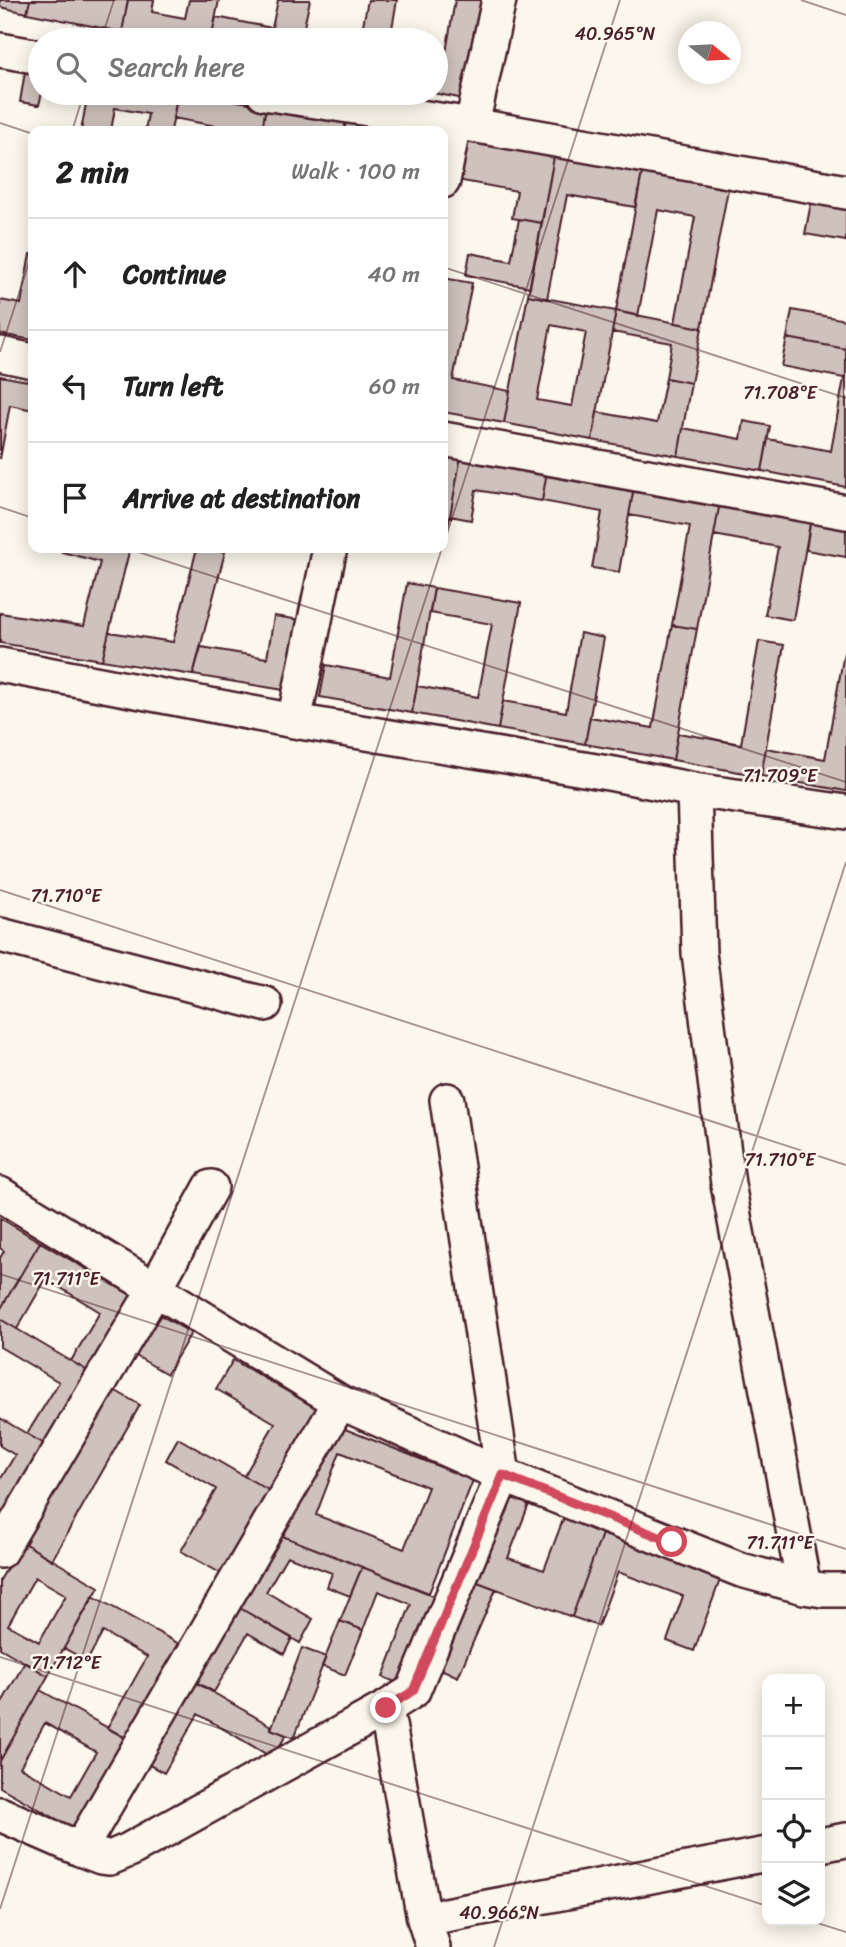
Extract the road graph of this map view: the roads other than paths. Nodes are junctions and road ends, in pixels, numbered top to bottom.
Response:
1 (499, 0) edge
2 (0, 50) edge
3 (28, 55) edge
4 (341, 105) edge
5 (463, 124) junction
6 (448, 167) edge
7 (846, 192) edge
8 (0, 354) edge
9 (28, 359) edge
10 (448, 440) edge
11 (846, 512) edge
12 (329, 553) edge
13 (0, 665) edge
14 (294, 721) junction
15 (694, 790) junction
16 (846, 812) edge
17 (0, 935) edge
18 (265, 1004) dead end
19 (447, 1100) dead end
20 (211, 1187) dead end
21 (0, 1195) edge
22 (155, 1289) junction
23 (340, 1402) junction
24 (503, 1475) junction
25 (0, 1551) edge
26 (804, 1587) junction
27 (846, 1590) edge
28 (386, 1708) junction
29 (0, 1814) edge
30 (846, 1840) edge
31 (825, 1844) edge
32 (79, 1849) junction
33 (762, 1855) edge
34 (428, 1933) edge

1 - 5 street
2 - 3 street
4 - 5 street
5 - 6 street
5 - 7 street
8 - 9 street
10 - 11 street
12 - 14 street
13 - 14 street
14 - 15 street
15 - 16 street
15 - 26 street
17 - 18 street
19 - 24 street
20 - 22 street
21 - 22 street
22 - 23 street
22 - 25 street
23 - 24 street
23 - 32 street
24 - 26 street
24 - 28 street
26 - 27 street
28 - 32 street
28 - 34 street
29 - 32 street
30 - 31 street
33 - 34 street

